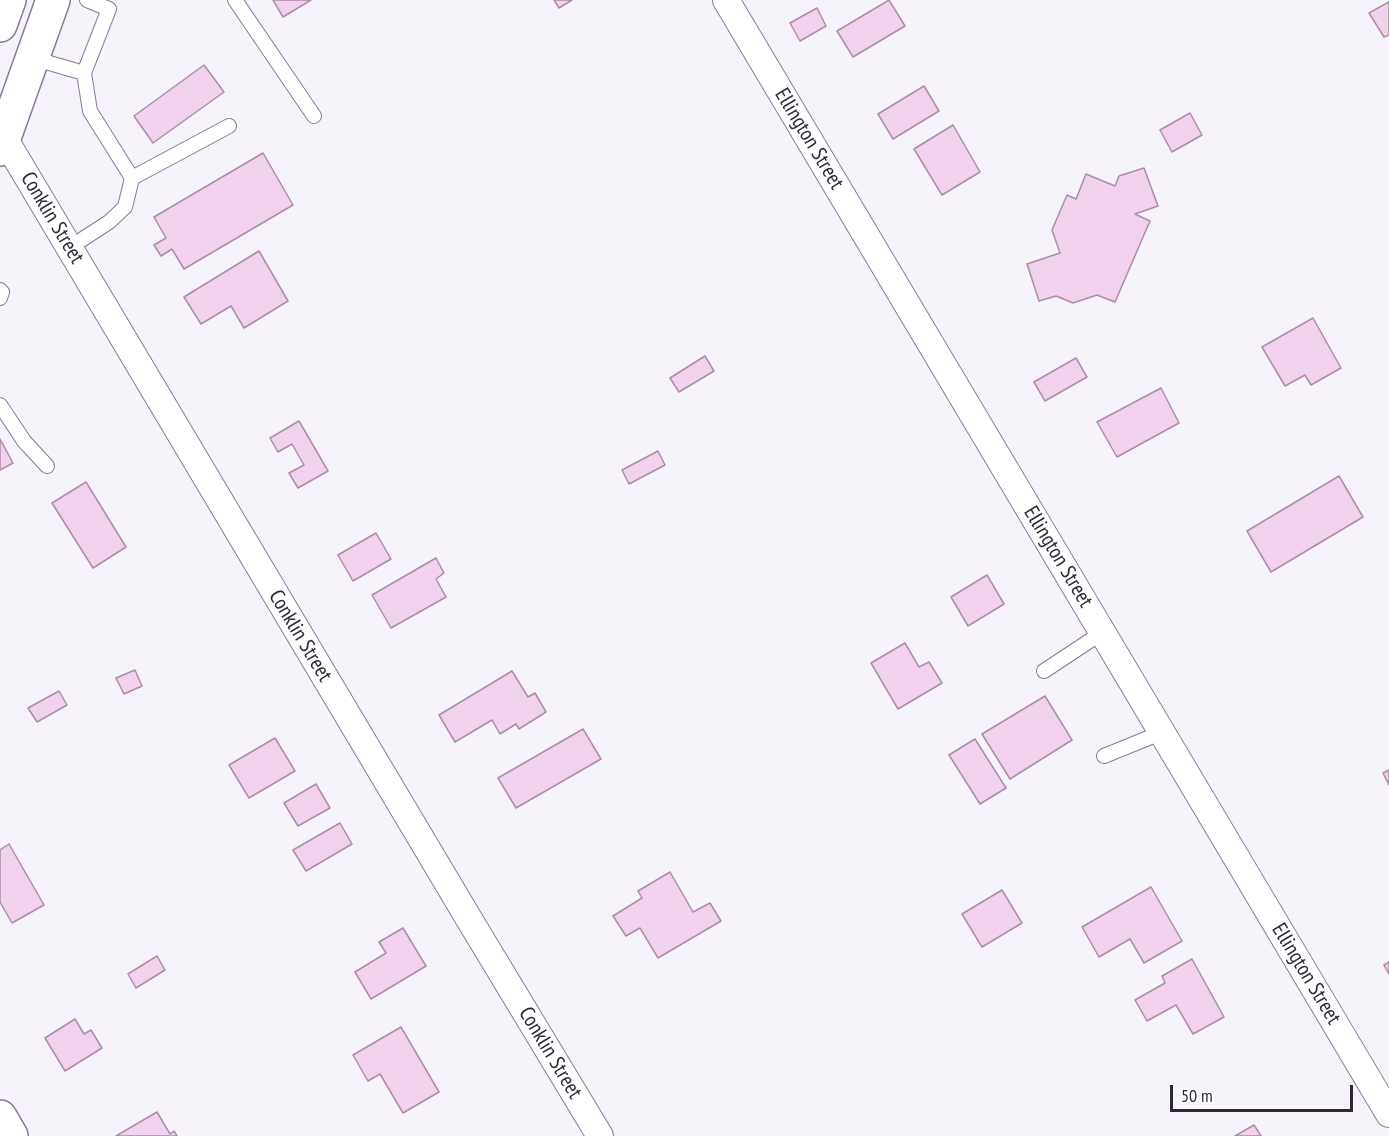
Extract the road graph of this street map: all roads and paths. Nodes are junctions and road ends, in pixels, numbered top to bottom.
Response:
1 (9, 0) edge
2 (53, 0) edge
3 (87, 0) edge
4 (235, 0) edge
5 (726, 0) edge
6 (0, 25) edge
7 (32, 58) junction
8 (84, 73) junction
9 (314, 116) dead end
10 (229, 126) dead end
11 (2, 141) edge
12 (132, 178) junction
13 (69, 248) junction
14 (0, 290) edge
15 (0, 298) edge
16 (0, 405) edge
17 (47, 466) dead end
18 (1103, 632) junction
19 (1044, 671) dead end
20 (1163, 732) junction
21 (1104, 756) dead end
22 (1389, 1114) edge
23 (0, 1117) edge
24 (11, 1136) edge
25 (600, 1136) edge

1 - 6 main road
2 - 7 main road
3 - 8 lane
4 - 9 lane
5 - 18 street, Ellington Street
7 - 8 lane
7 - 11 main road
8 - 12 lane
10 - 12 lane
11 - 13 street, Conklin Street
12 - 13 lane
13 - 25 street, Conklin Street
14 - 15 lane
16 - 17 lane
18 - 19 lane
18 - 20 street, Ellington Street
20 - 21 lane
20 - 22 street, Ellington Street
23 - 24 main road

